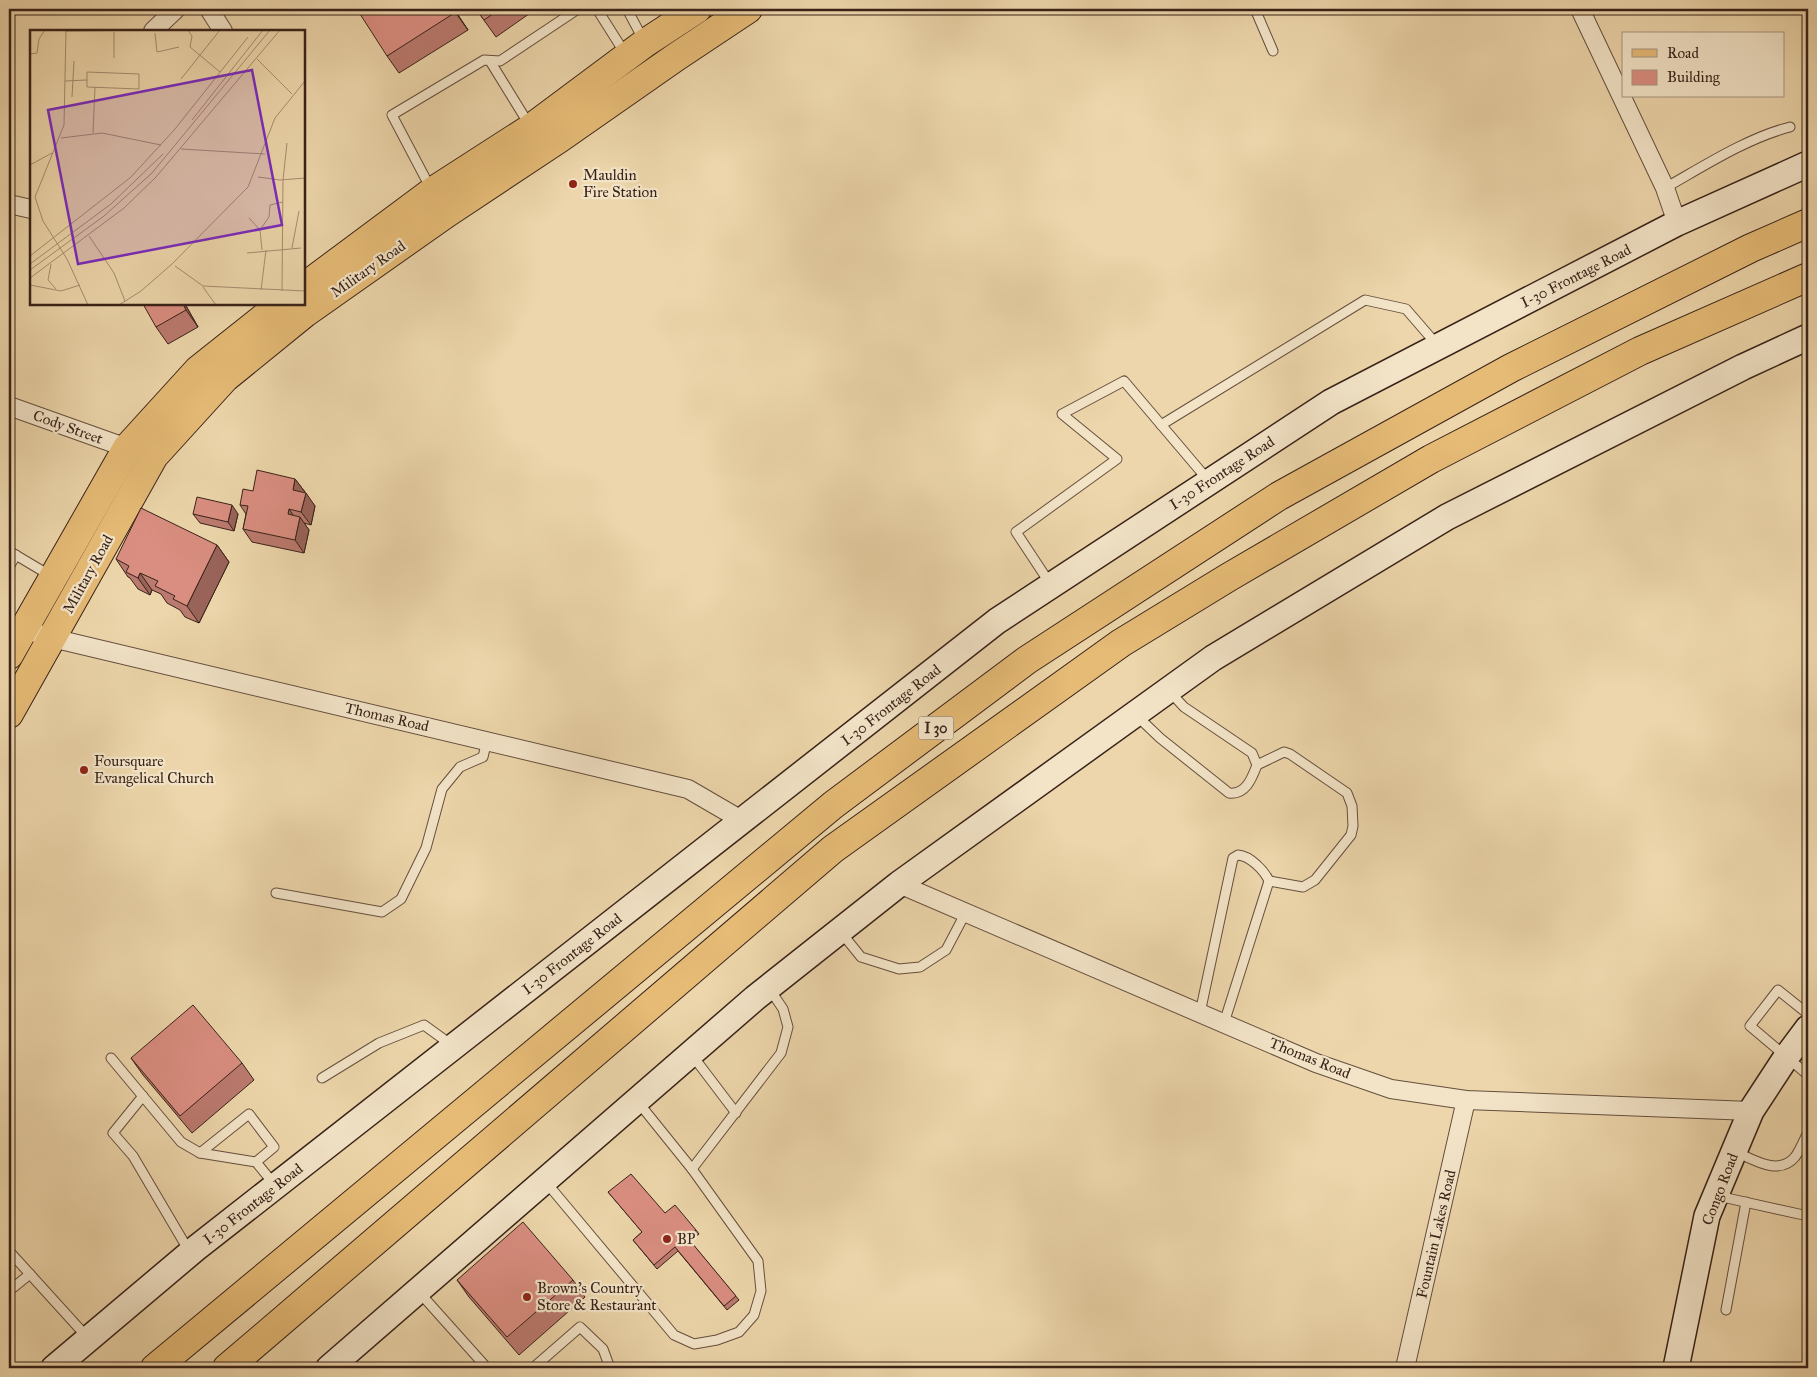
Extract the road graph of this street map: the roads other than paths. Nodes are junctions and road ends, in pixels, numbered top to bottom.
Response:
1 (176, 9) edge
2 (209, 9) edge
3 (578, 9) edge
4 (597, 9) edge
5 (628, 9) edge
6 (697, 9) edge
7 (748, 9) edge
8 (1255, 9) edge
9 (1580, 9) edge
10 (154, 30) edge
11 (222, 30) edge
12 (636, 50) junction
13 (1273, 51) dead end
14 (490, 60) junction
15 (1622, 97) edge
16 (1622, 98) edge
17 (1790, 127) dead end
18 (539, 137) junction
19 (1808, 164) edge
20 (1665, 188) junction
21 (433, 191) junction
22 (9, 204) edge
23 (30, 209) edge
24 (1808, 222) edge
25 (1677, 223) junction
26 (1808, 277) edge
27 (305, 286) edge
28 (280, 305) edge
29 (1808, 337) edge
30 (1438, 346) junction
31 (9, 406) edge
32 (1162, 425) junction
33 (127, 448) junction
34 (1210, 482) junction
35 (12, 553) edge
36 (9, 567) edge
37 (54, 578) junction
38 (1051, 586) junction
39 (23, 630) junction
40 (52, 638) junction
41 (9, 655) edge
42 (1168, 691) junction
43 (9, 714) edge
44 (1135, 714) junction
45 (487, 740) junction
46 (1257, 764) junction
47 (744, 821) junction
48 (1269, 881) junction
49 (899, 884) junction
50 (276, 893) dead end
51 (966, 912) junction
52 (840, 931) junction
53 (769, 987) junction
54 (1200, 1013) junction
55 (1808, 1014) edge
56 (1224, 1023) junction
57 (1808, 1028) edge
58 (453, 1046) junction
59 (691, 1054) junction
60 (1787, 1056) junction
61 (111, 1058) dead end
62 (1808, 1075) edge
63 (322, 1078) dead end
64 (143, 1096) junction
65 (637, 1100) junction
66 (1466, 1100) junction
67 (1751, 1111) junction
68 (736, 1113) junction
69 (1808, 1132) edge
70 (1734, 1151) junction
71 (200, 1152) junction
72 (256, 1162) junction
73 (692, 1169) junction
74 (545, 1180) junction
75 (276, 1186) junction
76 (1716, 1196) junction
77 (1746, 1202) junction
78 (1808, 1216) edge
79 (9, 1251) edge
80 (190, 1254) junction
81 (30, 1274) junction
82 (9, 1290) edge
83 (418, 1291) junction
84 (1726, 1310) dead end
85 (89, 1339) junction
86 (54, 1368) edge
87 (155, 1368) edge
88 (227, 1368) edge
89 (329, 1368) edge
90 (487, 1368) edge
91 (533, 1368) edge
92 (610, 1368) edge
93 (1405, 1368) edge
94 (1676, 1368) edge

1 - 10 street
2 - 11 street
3 - 14 lane
4 - 12 lane
5 - 12 lane
6 - 12 main road, Military Road
7 - 18 main road, Military Road
8 - 13 lane
9 - 15 street
12 - 18 main road, Military Road
14 - 18 lane
14 - 21 lane
16 - 20 street
17 - 20 lane
18 - 21 main road, Military Road
18 - 40 main road, Military Road
19 - 25 main road, I-30 Frontage Road
20 - 25 street
21 - 27 main road, Military Road
22 - 23 street
24 - 87 main road, I 30
25 - 30 main road, I-30 Frontage Road
26 - 88 main road, I 30
28 - 33 main road, Military Road
29 - 42 main road
30 - 32 lane
30 - 34 main road, I-30 Frontage Road
31 - 33 street, Cody Street
32 - 34 lane
32 - 38 lane
33 - 37 main road, Military Road
34 - 38 main road, I-30 Frontage Road
35 - 36 lane
35 - 37 lane
37 - 39 main road, Military Road
38 - 47 main road, I-30 Frontage Road
39 - 40 street, Thomas Road
39 - 41 main road, Military Road
40 - 43 main road, Military Road
40 - 45 street, Thomas Road
42 - 44 main road
42 - 46 lane
44 - 46 lane
44 - 49 main road
45 - 47 street, Thomas Road
45 - 50 lane
46 - 48 lane
47 - 58 main road, I-30 Frontage Road
48 - 54 lane
48 - 56 lane
49 - 51 street, Thomas Road
49 - 52 main road
51 - 52 lane
51 - 54 street, Thomas Road
52 - 53 main road
53 - 59 main road
53 - 68 lane
54 - 56 street, Thomas Road
55 - 60 lane
56 - 66 street, Thomas Road
57 - 60 main road, Congo Road
58 - 63 lane
58 - 75 main road, I-30 Frontage Road
59 - 65 main road
59 - 68 lane
60 - 62 lane
60 - 67 main road, Congo Road
61 - 64 lane
64 - 71 lane
64 - 80 lane
65 - 73 lane
65 - 74 main road
66 - 67 street, Thomas Road
66 - 93 street, Fountain Lakes Road
67 - 70 main road, Congo Road
68 - 73 lane
69 - 70 lane
70 - 76 main road, Congo Road
71 - 72 lane
71 - 72 lane
72 - 75 lane
73 - 74 lane
74 - 83 main road
75 - 80 main road, I-30 Frontage Road
76 - 77 lane
76 - 94 main road, Congo Road
77 - 78 lane
77 - 84 lane
79 - 81 lane
80 - 85 main road, I-30 Frontage Road
81 - 82 lane
81 - 85 lane
83 - 89 main road
83 - 90 lane
85 - 86 main road, I-30 Frontage Road
91 - 92 lane

